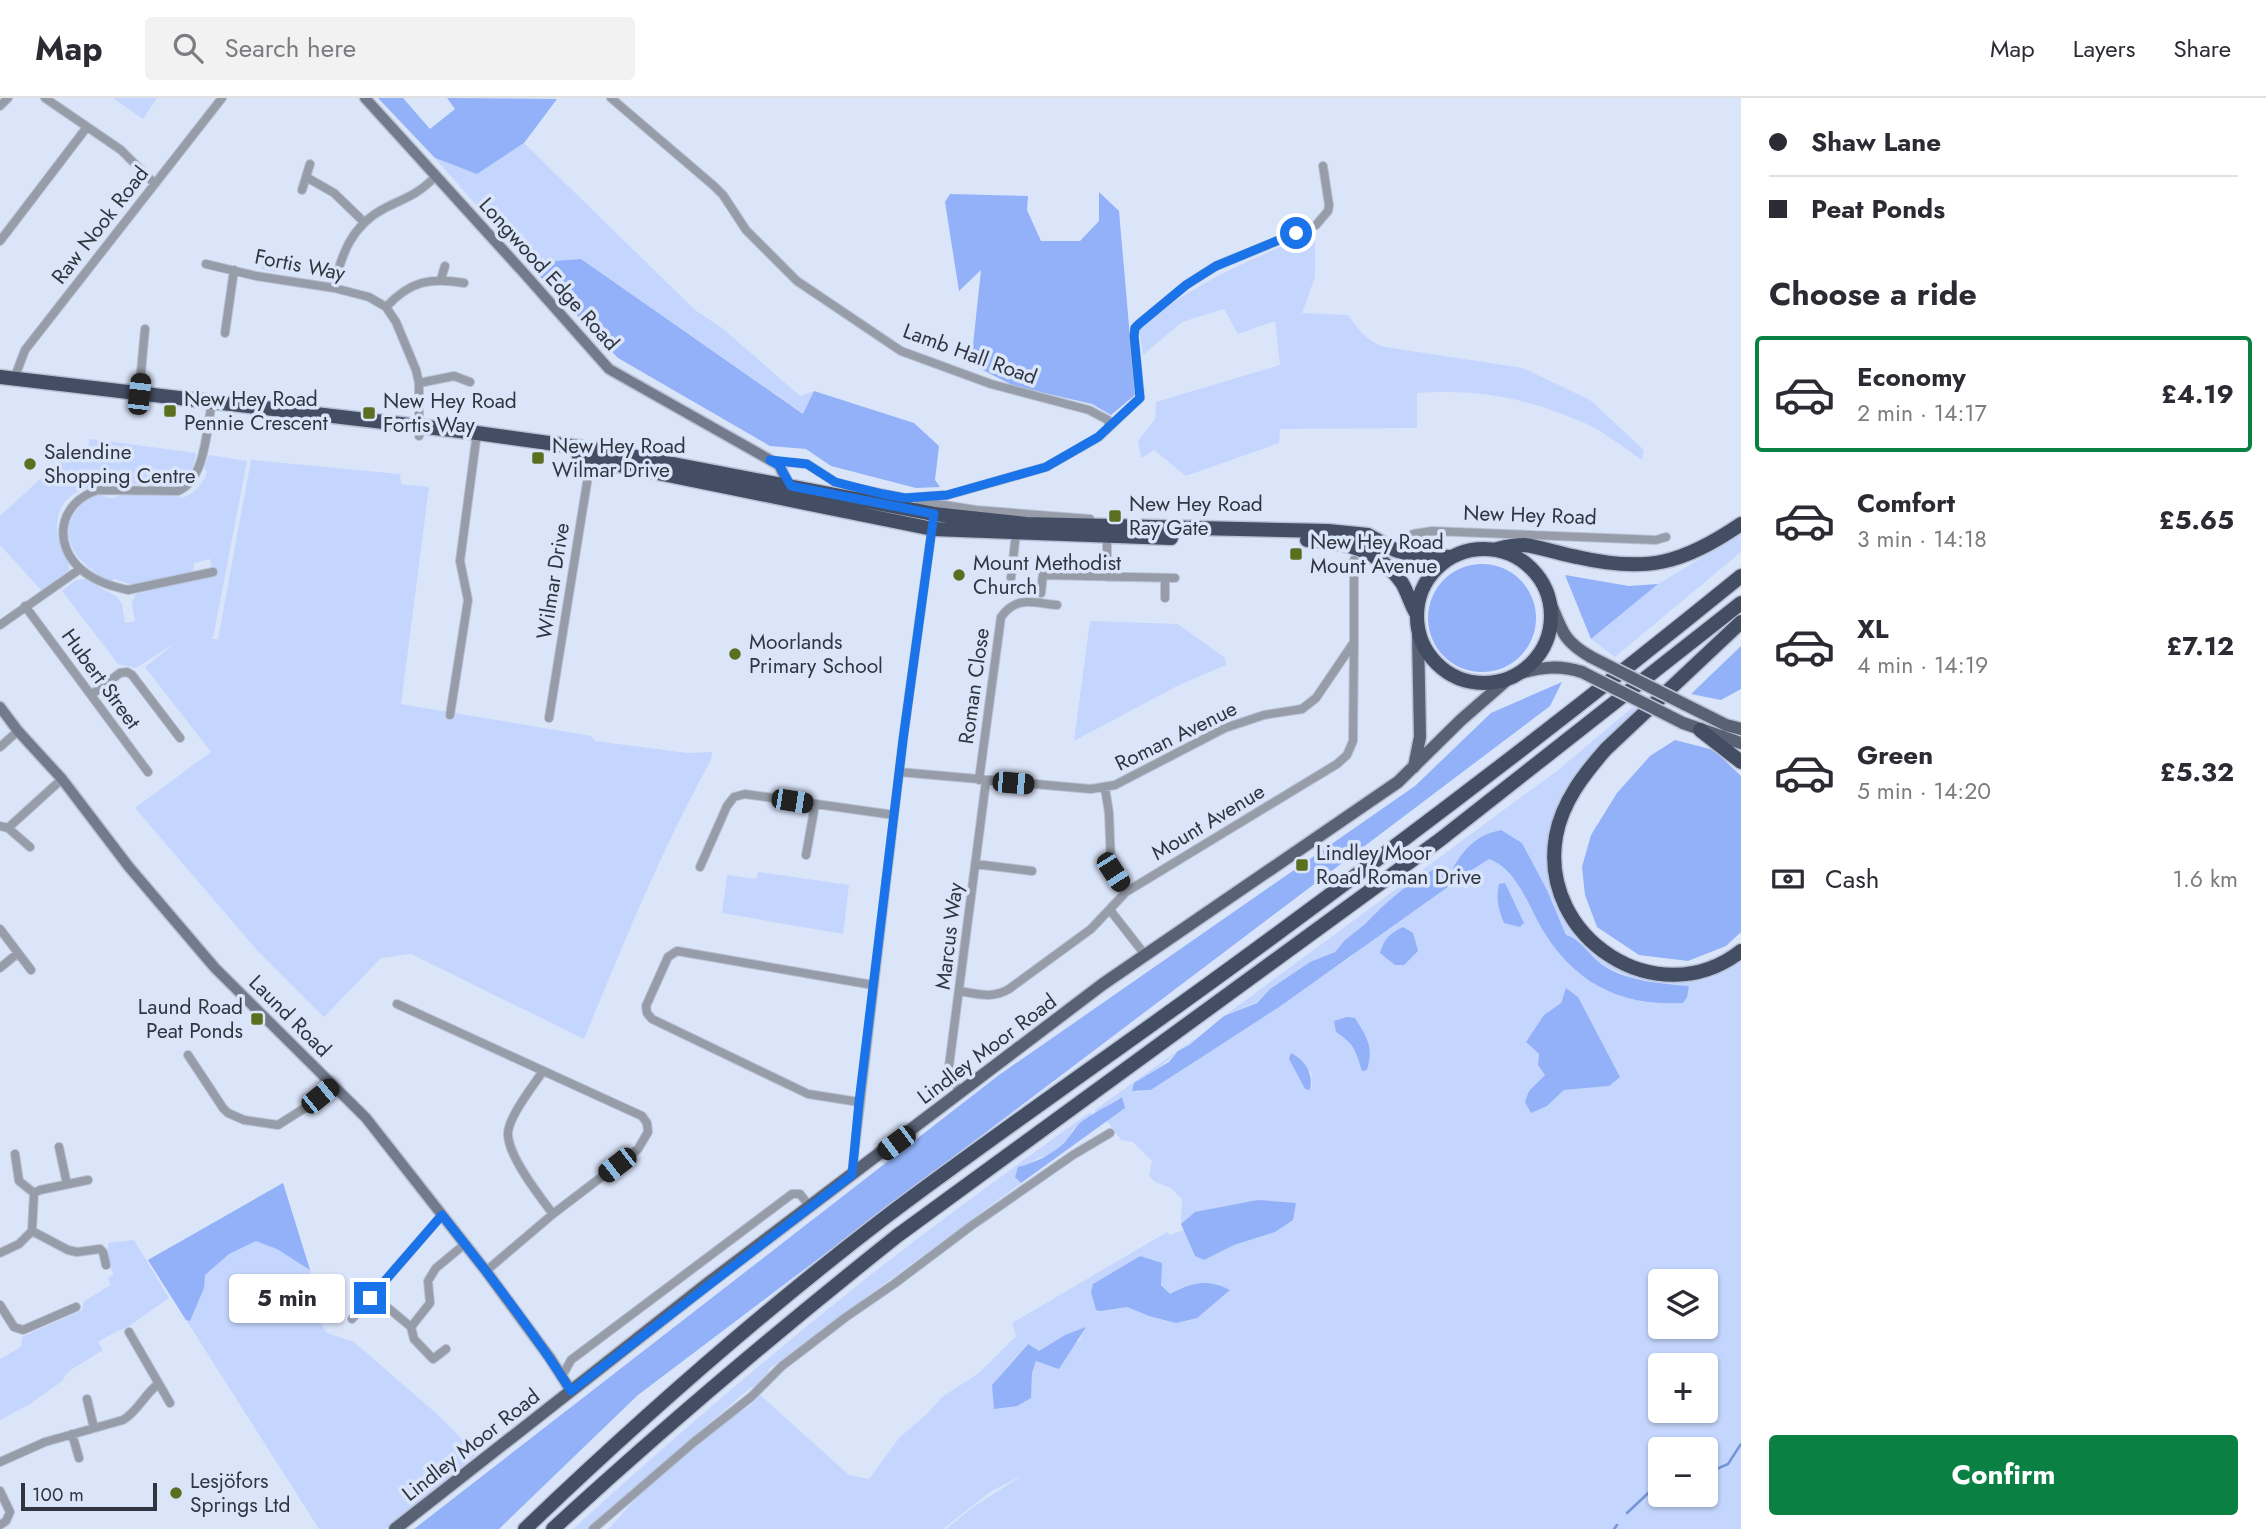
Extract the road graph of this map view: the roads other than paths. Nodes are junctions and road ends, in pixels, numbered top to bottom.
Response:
1 (8, 98) edge
2 (45, 98) edge
3 (222, 98) edge
4 (365, 98) edge
5 (611, 98) edge
6 (0, 106) edge
7 (87, 127) junction
8 (310, 164) dead end
9 (1323, 166) dead end
10 (306, 177) junction
11 (435, 177) junction
12 (155, 184) junction
13 (302, 190) dead end
14 (364, 222) junction
15 (0, 241) edge
16 (206, 264) dead end
17 (444, 266) dead end
18 (234, 270) junction
19 (441, 279) junction
20 (464, 283) dead end
21 (334, 288) junction
22 (386, 307) junction
23 (145, 329) dead end
24 (225, 333) dead end
25 (7, 378) edge
26 (470, 382) dead end
27 (419, 383) junction
28 (139, 394) junction
29 (212, 403) junction
30 (1110, 426) junction
31 (419, 431) junction
32 (476, 438) junction
33 (592, 454) junction
34 (770, 460) junction
35 (754, 486) junction
36 (792, 494) junction
37 (905, 498) junction
38 (934, 514) junction
39 (1741, 524) edge
40 (1167, 528) junction
41 (933, 529) junction
42 (1016, 533) junction
43 (1107, 536) junction
44 (1666, 537) dead end
45 (1495, 549) junction
46 (1407, 553) junction
47 (1449, 557) junction
48 (1354, 560) dead end
49 (1044, 564) dead end
50 (80, 569) junction
51 (213, 572) dead end
52 (1042, 575) junction
53 (1107, 576) junction
54 (1741, 576) edge
55 (1011, 578) dead end
56 (1401, 583) junction
57 (1041, 593) dead end
58 (1165, 598) dead end
59 (1550, 601) junction
60 (1741, 603) edge
61 (25, 606) junction
62 (1057, 606) dead end
63 (1416, 613) junction
64 (1741, 622) edge
65 (0, 625) edge
66 (1418, 634) junction
67 (1354, 642) junction
68 (1514, 676) junction
69 (91, 695) junction
70 (0, 707) edge
71 (450, 715) dead end
72 (549, 718) dead end
73 (1741, 729) edge
74 (1700, 730) junction
75 (18, 731) junction
76 (180, 738) dead end
77 (1741, 743) edge
78 (0, 747) edge
79 (1741, 762) edge
80 (1414, 768) junction
81 (148, 772) dead end
82 (899, 772) junction
83 (62, 779) junction
84 (983, 780) junction
85 (1105, 788) junction
86 (815, 805) junction
87 (894, 815) junction
88 (4, 827) edge
89 (30, 847) dead end
90 (806, 855) dead end
91 (975, 864) junction
92 (700, 867) dead end
93 (1032, 871) dead end
94 (1126, 892) junction
95 (1110, 910) junction
96 (0, 929) edge
97 (1741, 951) edge
98 (19, 953) junction
99 (1146, 956) junction
100 (0, 968) edge
101 (32, 970) dead end
102 (873, 985) junction
103 (959, 991) junction
104 (397, 1004) dead end
105 (188, 1055) dead end
106 (542, 1071) junction
107 (332, 1086) junction
108 (961, 1093) junction
109 (859, 1102) junction
110 (1110, 1133) dead end
111 (59, 1147) dead end
112 (15, 1154) dead end
113 (852, 1175) junction
114 (88, 1180) dead end
115 (67, 1184) junction
116 (34, 1193) junction
117 (810, 1207) junction
118 (553, 1214) junction
119 (442, 1215) junction
120 (32, 1231) junction
121 (465, 1244) junction
122 (0, 1254) edge
123 (106, 1265) dead end
124 (486, 1271) junction
125 (382, 1302) dead end
126 (0, 1305) edge
127 (76, 1307) dead end
128 (352, 1319) dead end
129 (411, 1327) junction
130 (129, 1332) dead end
131 (446, 1349) dead end
132 (562, 1376) junction
133 (158, 1384) junction
134 (571, 1391) junction
135 (87, 1399) dead end
136 (170, 1403) dead end
137 (94, 1428) junction
138 (72, 1434) junction
139 (79, 1458) dead end
140 (0, 1462) edge
141 (0, 1492) edge
142 (0, 1525) edge
143 (395, 1529) edge
144 (525, 1529) edge
145 (553, 1529) edge
146 (593, 1529) edge

1 - 6 street
2 - 7 street
3 - 12 street, Raw Nook Road
4 - 11 street, Longwood Edge Road
5 - 30 street, Lamb Hall Road
7 - 12 street
7 - 15 street
8 - 10 street
9 - 30 street
10 - 13 street
10 - 14 street
11 - 14 street
11 - 34 street, Longwood Edge Road
12 - 25 street, Raw Nook Road
14 - 21 street
16 - 18 street, Fortis Way
17 - 19 street
18 - 21 street, Fortis Way
18 - 24 street
19 - 20 street
19 - 22 street
21 - 22 street, Fortis Way
22 - 27 street
23 - 28 street
25 - 28 highway
26 - 27 street
27 - 31 street
28 - 29 highway
29 - 31 highway
29 - 50 street
30 - 37 street
31 - 32 highway
32 - 33 highway
32 - 71 street
33 - 35 highway
33 - 72 street, Wilmar Drive
34 - 35 street
34 - 36 street, Longwood Edge Road
34 - 37 street
35 - 36 highway
36 - 38 highway
36 - 41 highway
37 - 40 street
38 - 40 highway
38 - 41 street
39 - 45 highway
40 - 46 highway
41 - 42 highway
41 - 82 street
42 - 43 highway
42 - 55 street
43 - 53 street
43 - 56 highway
44 - 46 street, New Hey Road
45 - 47 highway
45 - 59 highway
46 - 47 highway
46 - 56 highway
47 - 63 highway
48 - 67 street
49 - 52 street
50 - 51 street
50 - 61 street
52 - 53 street
52 - 57 street
53 - 58 street
54 - 144 highway
56 - 63 highway
59 - 68 highway
59 - 73 main road, bridge
60 - 145 highway
61 - 65 street
61 - 69 street, Hubert Street
62 - 84 street, Roman Close
63 - 66 highway
64 - 97 highway
66 - 68 highway
66 - 80 main road
67 - 85 street, Roman Avenue
67 - 94 street, Mount Avenue
68 - 74 main road, bridge
68 - 80 main road, Lindley Moor Road
69 - 76 street
69 - 81 street, Hubert Street
70 - 75 street, Laund Road
74 - 77 main road
74 - 79 highway
75 - 78 street
75 - 83 street, Laund Road
80 - 99 main road, Lindley Moor Road
82 - 84 street, Roman Avenue
82 - 87 street
83 - 88 street
83 - 107 street, Laund Road
84 - 85 street, Roman Avenue
84 - 91 street, Marcus Way
85 - 94 street
86 - 87 street
86 - 90 street
86 - 92 street
87 - 102 street
88 - 89 street
91 - 93 street
91 - 103 street, Marcus Way
94 - 95 street, Mount Avenue
95 - 99 street
95 - 103 street, Mount Avenue
96 - 98 street
98 - 100 street
98 - 101 street
99 - 108 main road, Lindley Moor Road
102 - 109 street
102 - 109 street
103 - 108 street, Marcus Way
104 - 106 street
105 - 107 street
106 - 118 street
106 - 118 street
107 - 119 street, Laund Road
108 - 113 main road, Lindley Moor Road
109 - 113 street
110 - 146 street
111 - 115 street
112 - 116 street
113 - 117 main road, Lindley Moor Road
114 - 115 street
115 - 116 street
116 - 120 street
117 - 132 street
117 - 134 main road, Lindley Moor Road
118 - 124 street
119 - 121 street, Laund Road
119 - 128 street
120 - 122 street
120 - 123 street
121 - 124 street, Laund Road
121 - 129 street
124 - 132 street, Laund Road
125 - 129 street
126 - 127 street
129 - 131 street
130 - 133 street
132 - 134 street, Laund Road
133 - 136 street
133 - 137 street
134 - 143 main road, Lindley Moor Road
135 - 137 street
137 - 138 street
138 - 139 street
138 - 140 street
141 - 142 street

